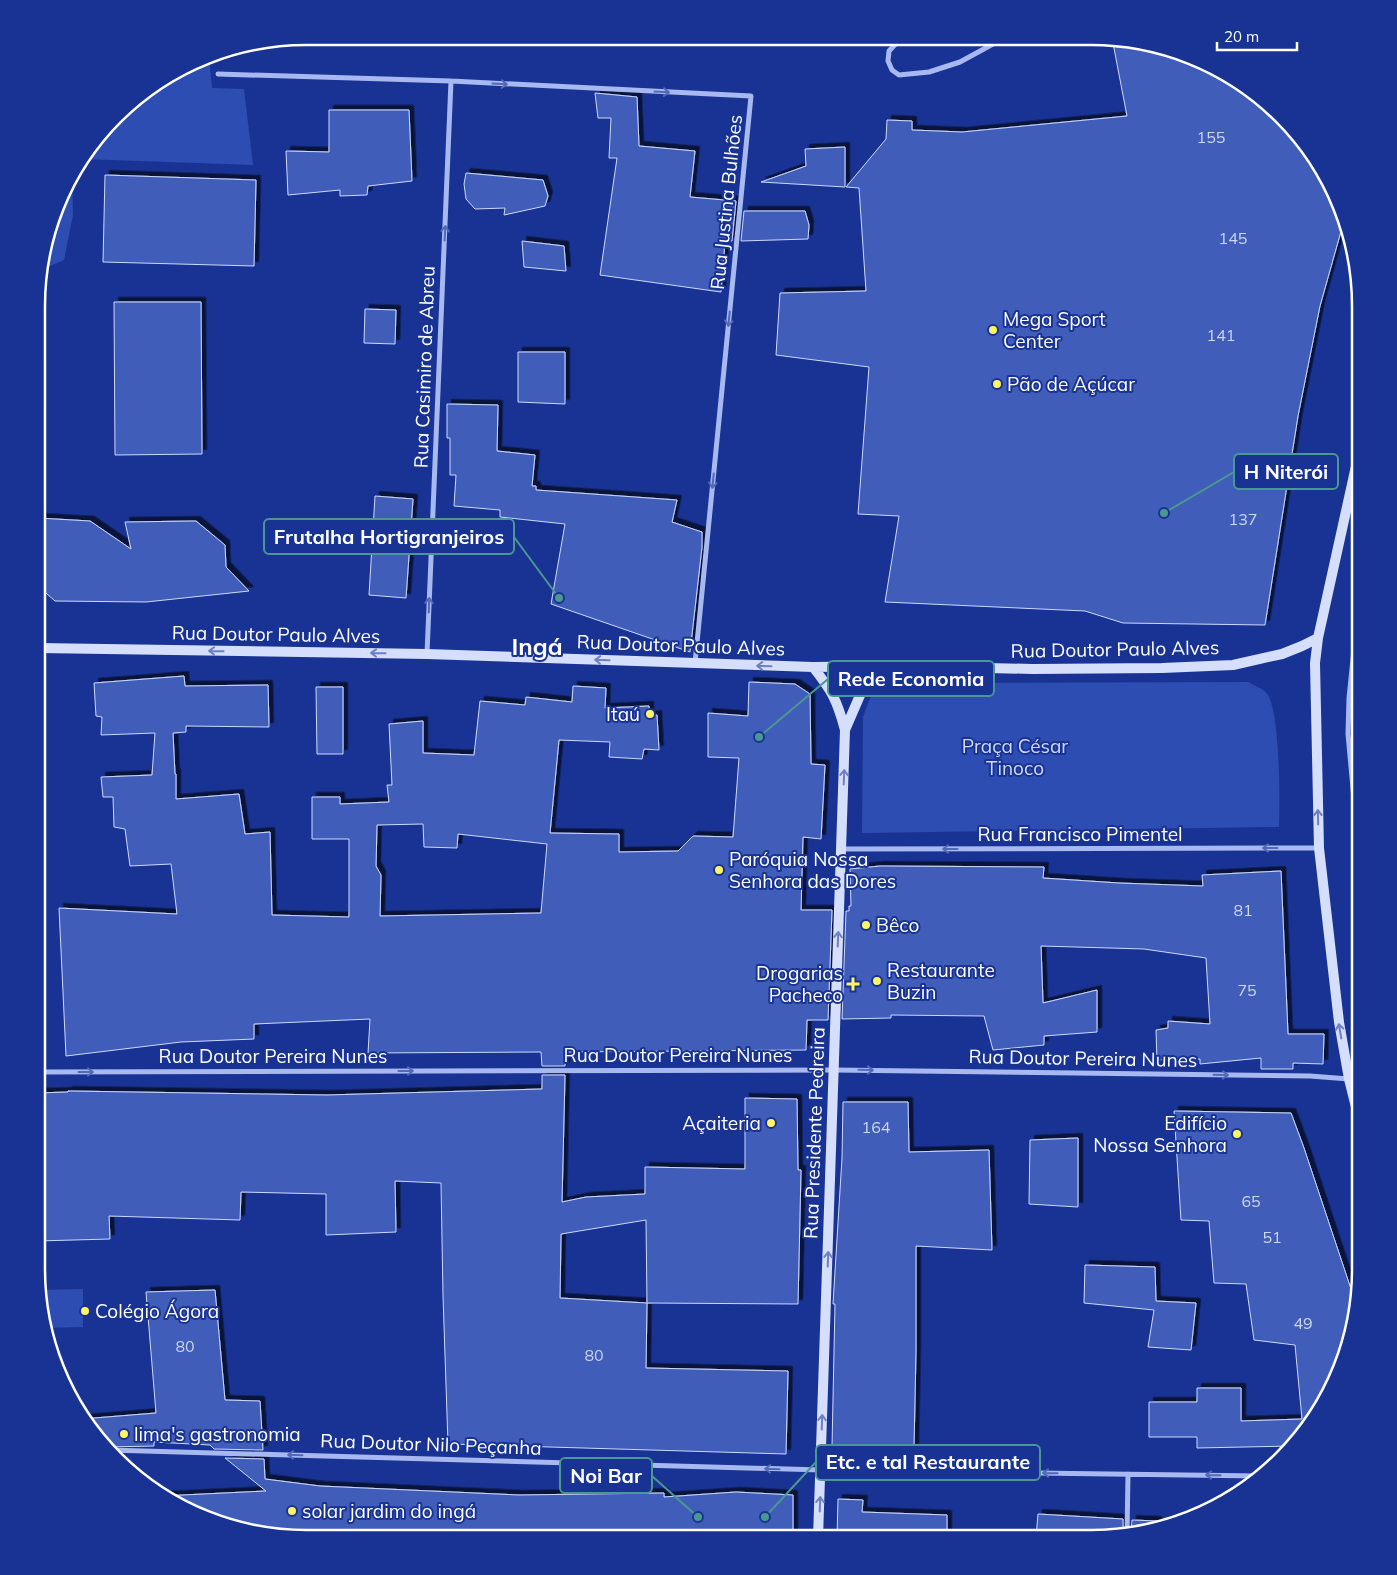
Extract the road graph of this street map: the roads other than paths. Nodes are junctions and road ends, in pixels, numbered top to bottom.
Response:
1 (894, 45) edge
2 (991, 45) edge
3 (218, 74) dead end
4 (451, 81) junction
5 (1352, 489) edge
6 (1318, 638) junction
7 (45, 648) edge
8 (427, 654) junction
9 (1352, 662) edge
10 (695, 664) junction
11 (895, 666) junction
12 (813, 667) junction
13 (845, 730) junction
14 (1352, 778) edge
15 (1319, 848) junction
16 (842, 849) junction
17 (834, 1070) junction
18 (45, 1072) edge
19 (1349, 1079) junction
20 (1352, 1091) edge
21 (119, 1450) edge
22 (821, 1470) junction
23 (1128, 1474) junction
24 (1250, 1476) edge
25 (1126, 1528) edge
26 (818, 1530) edge

1 - 2 street
3 - 4 street, Rua Justina Bulhões
8 -> 4 street, Rua Casimiro de Abreu
4 -> 10 street, Rua Justina Bulhões
5 - 6 main road
6 - 11 main road, Rua Doutor Paulo Alves
15 -> 6 main road
8 -> 7 main road, Rua Doutor Paulo Alves
10 -> 8 main road, Rua Doutor Paulo Alves
9 - 14 street
12 -> 10 main road, Rua Doutor Paulo Alves
11 - 12 main road, Rua Doutor Paulo Alves
11 - 13 main road, Rua Presidente Pedreira
12 - 13 main road, Rua Presidente Pedreira
16 -> 13 main road, Rua Presidente Pedreira
15 -> 16 street, Rua Francisco Pimentel
19 -> 15 main road
17 -> 16 main road, Rua Presidente Pedreira
18 -> 17 street, Rua Doutor Pereira Nunes
17 -> 19 street, Rua Doutor Pereira Nunes
22 -> 17 main road, Rua Presidente Pedreira
19 - 20 main road
22 -> 21 street, Rua Doutor Nilo Peçanha
23 -> 22 street, Rua Doutor Nilo Peçanha
26 -> 22 main road, Rua Presidente Pedreira
24 -> 23 street, Rua Doutor Nilo Peçanha
23 - 25 street

